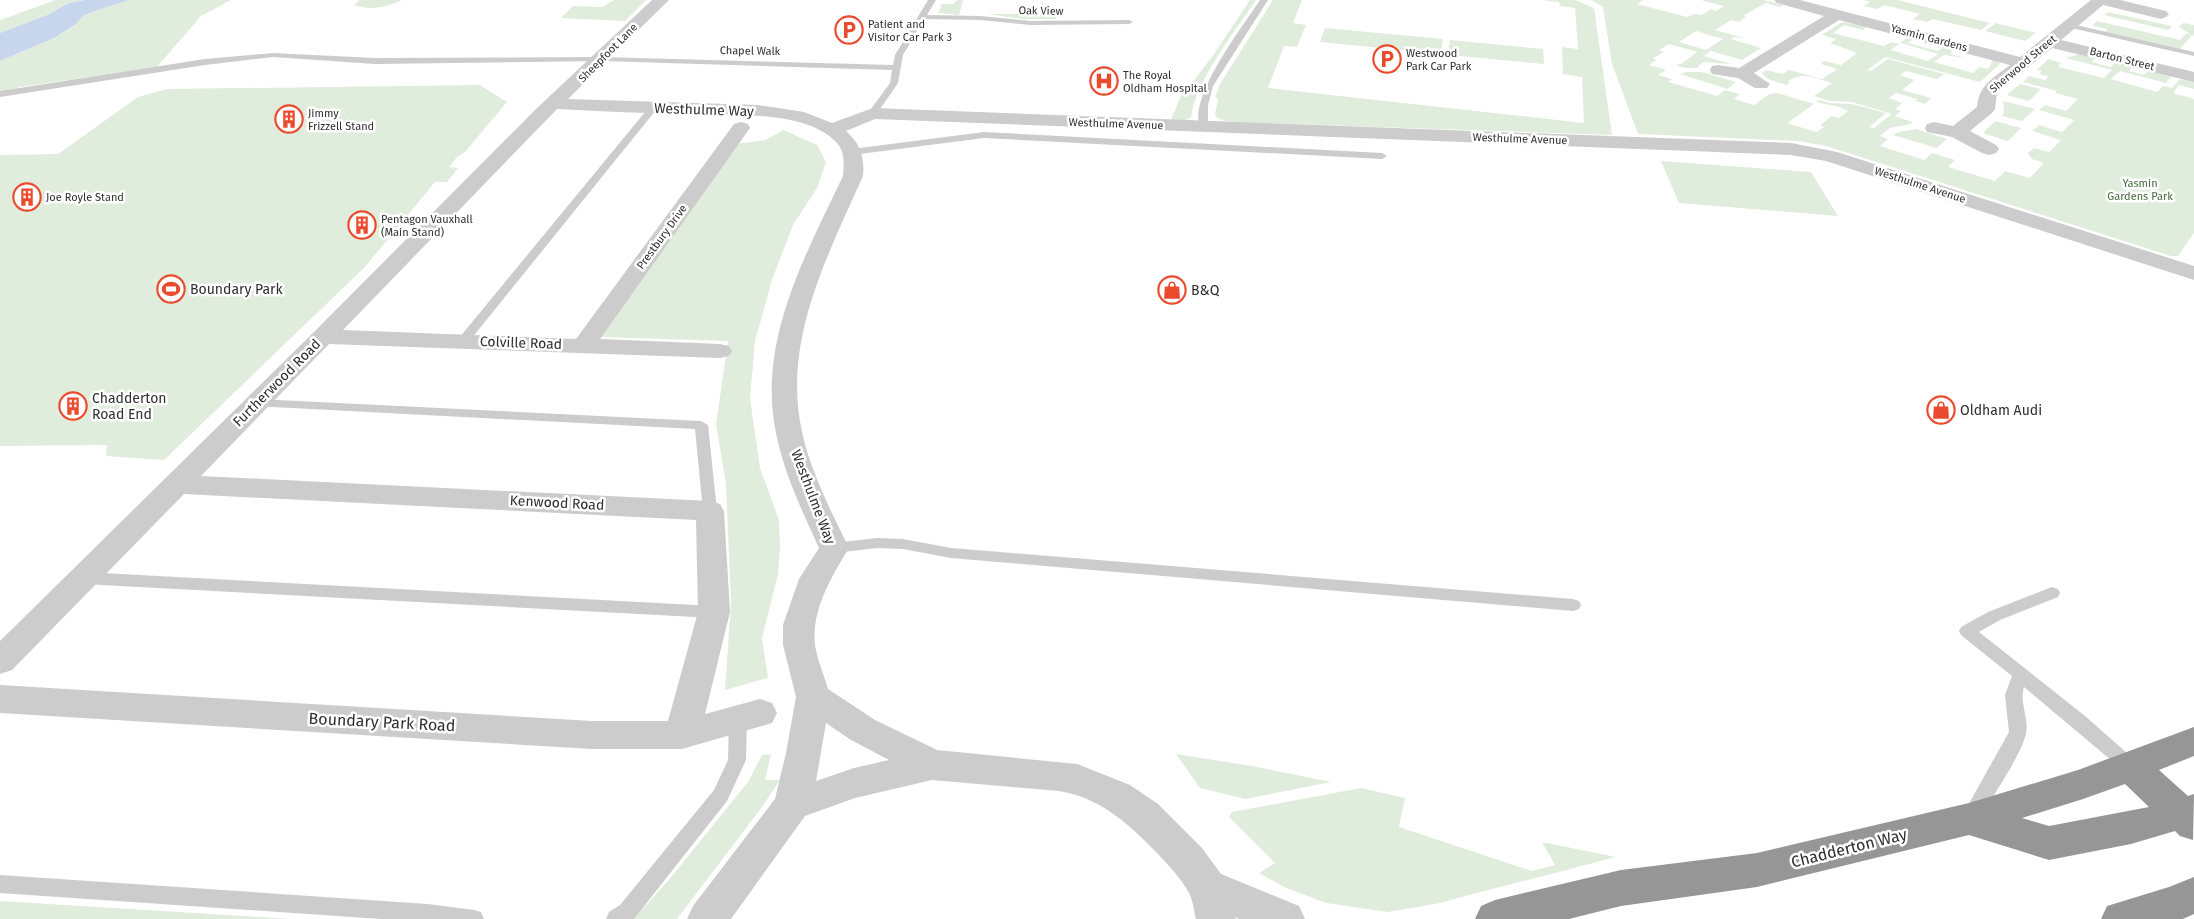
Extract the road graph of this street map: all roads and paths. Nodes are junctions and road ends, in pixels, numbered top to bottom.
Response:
1 (661, 0) edge
2 (932, 0) edge
3 (1264, 0) edge
4 (1782, 0) edge
5 (2100, 0) edge
6 (1837, 14) junction
7 (2161, 14) dead end
8 (922, 17) junction
9 (1129, 22) dead end
10 (2070, 25) junction
11 (1777, 31) dead end
12 (1799, 37) junction
13 (2049, 42) junction
14 (2194, 54) edge
15 (601, 59) junction
16 (2022, 63) junction
17 (897, 68) junction
18 (1718, 70) dead end
19 (1742, 73) junction
20 (2194, 77) edge
21 (1761, 84) dead end
22 (0, 94) edge
23 (553, 104) junction
24 (654, 108) junction
25 (873, 113) junction
26 (1203, 127) junction
27 (741, 128) dead end
28 (1934, 128) dead end
29 (832, 130) junction
30 (1957, 132) junction
31 (1988, 149) dead end
32 (852, 152) junction
33 (1382, 156) dead end
34 (2194, 273) edge
35 (323, 336) junction
36 (463, 341) junction
37 (583, 346) junction
38 (720, 351) dead end
39 (256, 403) junction
40 (176, 484) junction
41 (710, 511) junction
42 (834, 548) junction
43 (82, 578) junction
44 (2052, 593) dead end
45 (1573, 605) dead end
46 (714, 612) junction
47 (4, 652) edge
48 (2021, 673) junction
49 (814, 697) junction
50 (0, 699) edge
51 (749, 717) joint
52 (682, 735) junction
53 (2194, 740) edge
54 (932, 765) junction
55 (2130, 766) junction
56 (792, 805) junction
57 (2190, 816) edge
58 (1969, 819) junction
59 (0, 884) edge
60 (2194, 895) edge
61 (1211, 903) edge
62 (474, 919) edge
63 (616, 919) edge
64 (707, 919) edge
65 (1285, 919) edge
66 (1496, 919) edge
67 (2121, 919) edge

1 - 15 street, Sheepfoot Lane
2 - 8 lane
3 - 26 lane
4 - 6 street, Yasmin Gardens
5 - 7 street
5 - 10 street, Sherwood Street
6 - 12 street
6 - 16 street, Yasmin Gardens
8 - 9 lane, Oak View
8 - 17 lane
10 - 13 street, Sherwood Street
10 - 14 lane
11 - 12 street
12 - 19 street
13 - 16 street, Sherwood Street
13 - 20 street, Barton Street
15 - 17 lane, Chapel Walk
15 - 22 lane, Chapel Walk
15 - 23 street, Sheepfoot Lane
16 - 30 street, Sherwood Street
17 - 25 lane
18 - 19 street
19 - 21 street
23 - 24 street, Westhulme Way
23 - 35 street, Furtherwood Road
24 - 29 street, Westhulme Way
24 - 36 lane
25 - 26 street, Westhulme Avenue
25 - 29 street, Westhulme Avenue
26 - 34 street, Westhulme Avenue
27 - 37 street, Prestbury Drive
28 - 30 street
29 - 32 street, Westhulme Way
30 - 31 street
32 - 33 lane
32 - 42 street, Westhulme Way
35 - 36 street, Colville Road
35 - 39 street, Furtherwood Road
36 - 37 street, Colville Road
37 - 38 street, Colville Road
39 - 40 street, Furtherwood Road
39 - 41 lane
40 - 41 street, Kenwood Road
40 - 43 street, Furtherwood Road
41 - 46 street
42 - 45 lane
42 - 49 street, Westhulme Way
43 - 46 lane
43 - 47 street, Furtherwood Road
44 - 48 lane
46 - 52 street
48 - 55 lane
48 - 58 lane
49 - 54 street
49 - 56 street, Westhulme Way
50 - 52 street, Boundary Park Road
51 - 52 street, Boundary Park Road
51 - 63 lane
53 - 55 highway, Chadderton Way
54 - 56 street
54 - 61 street
55 - 57 highway
55 - 58 highway, Chadderton Way
56 - 64 street, Westhulme Way
57 - 58 highway
58 - 66 highway, Chadderton Way
59 - 62 lane
60 - 67 highway
61 - 65 street

